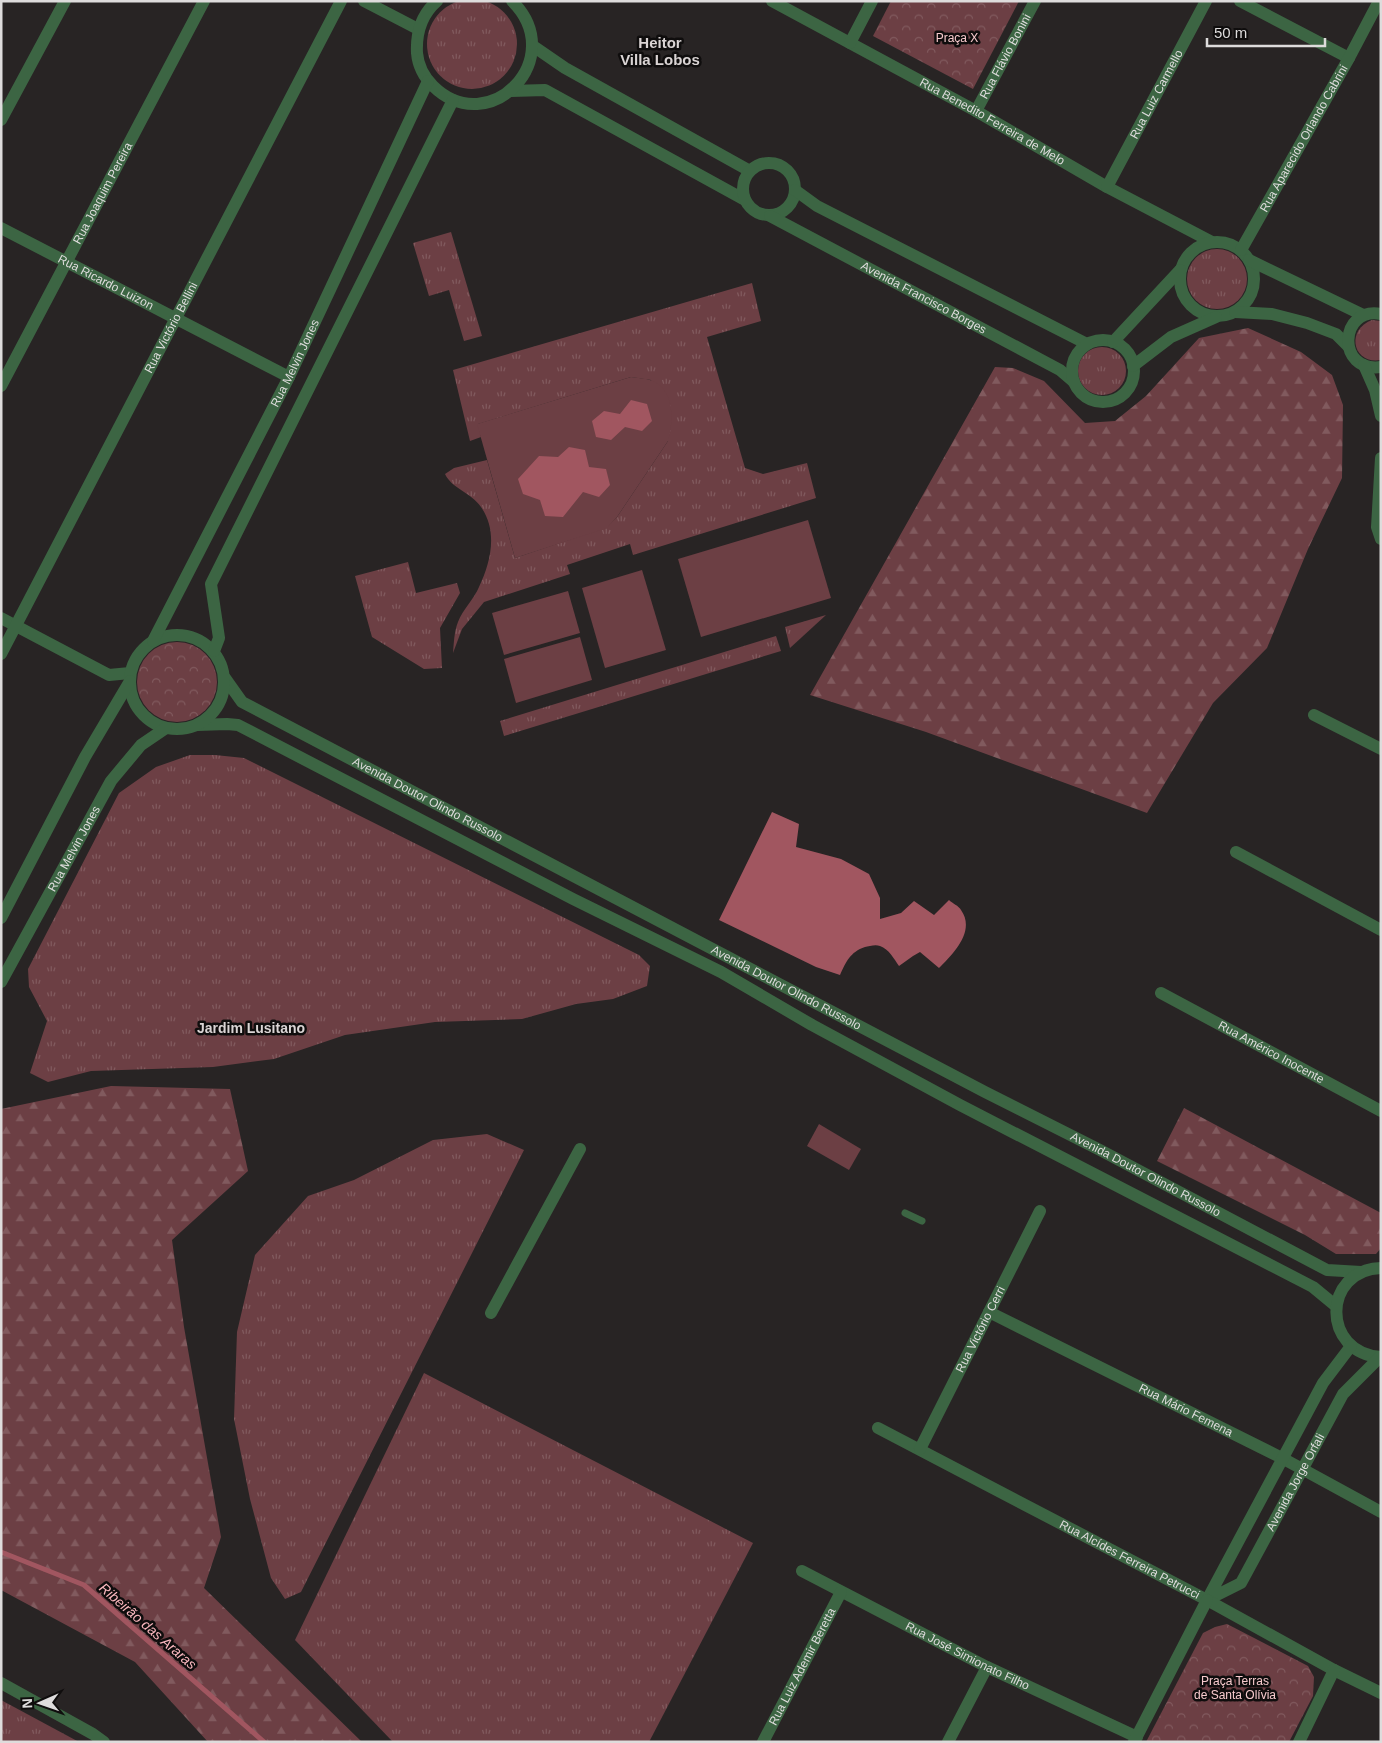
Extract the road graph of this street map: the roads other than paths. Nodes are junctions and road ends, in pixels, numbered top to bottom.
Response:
1 (65, 1) edge
2 (204, 1) edge
3 (341, 1) edge
4 (364, 1) edge
5 (437, 1) edge
6 (772, 1) edge
7 (872, 1) edge
8 (1035, 1) edge
9 (1206, 1) edge
10 (1240, 1) edge
11 (1380, 1) edge
12 (519, 4) edge
13 (418, 29) junction
14 (850, 43) junction
15 (533, 46) junction
16 (1349, 58) junction
17 (428, 81) junction
18 (511, 91) junction
19 (452, 100) junction
20 (976, 112) junction
21 (1, 120) edge
22 (750, 171) junction
23 (1107, 187) junction
24 (795, 190) junction
25 (745, 200) junction
26 (770, 216) junction
27 (1, 228) edge
28 (1212, 242) junction
29 (1245, 255) junction
30 (66, 262) junction
31 (1180, 270) junction
32 (1235, 312) junction
33 (1380, 312) edge
34 (1363, 316) junction
35 (1216, 317) junction
36 (177, 320) junction
37 (1113, 342) junction
38 (1087, 344) junction
39 (1348, 346) junction
40 (1364, 365) junction
41 (1133, 366) junction
42 (1381, 367) edge
43 (289, 377) junction
44 (1074, 382) junction
45 (1, 386) edge
46 (1381, 416) edge
47 (1381, 458) edge
48 (1380, 483) edge
49 (1381, 539) edge
50 (1, 618) edge
51 (16, 625) junction
52 (153, 640) junction
53 (214, 651) junction
54 (1, 654) edge
55 (130, 677) junction
56 (225, 678) junction
57 (1314, 715) dead end
58 (197, 725) junction
59 (166, 728) junction
60 (1381, 749) edge
61 (1236, 852) dead end
62 (1, 918) edge
63 (1381, 930) edge
64 (1, 982) edge
65 (1161, 993) dead end
66 (822, 1007) junction
67 (812, 1025) junction
68 (970, 1084) junction
69 (985, 1092) junction
70 (960, 1105) junction
71 (1381, 1111) edge
72 (975, 1113) junction
73 (580, 1149) dead end
74 (1040, 1211) dead end
75 (905, 1213) dead end
76 (922, 1221) dead end
77 (1381, 1268) edge
78 (1361, 1272) junction
79 (1336, 1306) junction
80 (989, 1312) junction
81 (491, 1314) dead end
82 (1351, 1346) junction
83 (1380, 1357) edge
84 (878, 1428) dead end
85 (920, 1449) junction
86 (1282, 1458) junction
87 (1302, 1470) junction
88 (1381, 1512) edge
89 (802, 1571) dead end
90 (841, 1592) junction
91 (1207, 1600) junction
92 (987, 1667) junction
93 (1334, 1670) junction
94 (1, 1683) edge
95 (1381, 1693) edge
96 (1135, 1740) edge
97 (104, 1742) edge
98 (762, 1742) edge
99 (948, 1742) edge
100 (1299, 1742) edge

1 - 21 street
2 - 30 street, Rua Joaquim Pereira
3 - 36 street, Rua Victório Bellini
4 - 13 street
5 - 13 street
6 - 14 street, Rua Benedito Ferreira de Melo
7 - 14 street
8 - 20 street, Rua Flávio Bonini
9 - 23 street, Rua Luiz Carmello
10 - 16 street
11 - 16 street, Rua Aparecido Orlando Cabrini
12 - 15 street
13 - 17 street
14 - 20 street, Rua Benedito Ferreira de Melo
15 - 18 street
15 - 22 street
16 - 29 street, Rua Aparecido Orlando Cabrini
17 - 19 street
17 - 43 street, Rua Melvin Jones
18 - 19 street
18 - 25 street
19 - 53 street, Rua Melvin Jones
20 - 23 street, Rua Benedito Ferreira de Melo
22 - 24 street
22 - 25 street
23 - 28 street, Rua Benedito Ferreira de Melo
24 - 26 street
24 - 38 street
25 - 26 street
26 - 44 street, Avenida Francisco Borges
27 - 30 street, Rua Ricardo Luizon
28 - 29 street
28 - 31 street
29 - 32 street
29 - 34 street
30 - 36 street, Rua Ricardo Luizon
30 - 45 street, Rua Joaquim Pereira
31 - 35 street
31 - 37 street
32 - 35 street
32 - 39 street
33 - 34 street
34 - 39 street
35 - 41 street
36 - 43 street, Rua Ricardo Luizon
36 - 51 street, Rua Victório Bellini
37 - 38 street
37 - 41 street
38 - 44 street
39 - 40 street
40 - 42 street
40 - 46 street
41 - 44 street
43 - 52 street, Rua Melvin Jones
47 - 48 street
48 - 49 street
50 - 51 street
51 - 54 street, Rua Victório Bellini
51 - 55 street
52 - 53 street
52 - 55 street
53 - 56 street
55 - 59 street
55 - 62 street
56 - 58 street
56 - 66 street, Avenida Doutor Olindo Russolo
57 - 60 street
58 - 59 street
58 - 67 street, Avenida Doutor Olindo Russolo
59 - 64 street, Rua Melvin Jones
61 - 63 street
65 - 71 street, Rua Américo Inocente
66 - 67 street
66 - 68 street, Avenida Doutor Olindo Russolo
67 - 70 street, Avenida Doutor Olindo Russolo
68 - 69 street, Avenida Doutor Olindo Russolo
68 - 70 street
69 - 72 street
69 - 78 street, Avenida Doutor Olindo Russolo
70 - 72 street, Avenida Doutor Olindo Russolo
72 - 79 street, Avenida Doutor Olindo Russolo
73 - 81 street
74 - 80 street, Rua Victório Cerri
75 - 76 lane
77 - 78 street, Avenida Doutor Olindo Russolo
78 - 79 street
79 - 82 street
80 - 85 street, Rua Victório Cerri
80 - 86 street, Rua Mário Femena
82 - 83 street
82 - 86 street, Avenida Jorge Orfali
83 - 87 street, Avenida Jorge Orfali
84 - 85 street, Rua Alcídes Ferreira Petrucci
85 - 91 street, Rua Alcídes Ferreira Petrucci
86 - 87 street, Rua Mário Femena
86 - 91 street, Avenida Jorge Orfali
87 - 88 street, Rua Mário Femena
87 - 91 street, Avenida Jorge Orfali
89 - 90 street, Rua José Simionato Filho
90 - 92 street, Rua José Simionato Filho
90 - 98 street, Rua Luiz Ademir Beretta
91 - 93 street, Rua Alcídes Ferreira Petrucci
91 - 96 street, Avenida Jorge Orfali
92 - 96 street, Rua José Simionato Filho
92 - 99 street
93 - 95 street, Rua Alcídes Ferreira Petrucci
93 - 100 street
94 - 97 street

